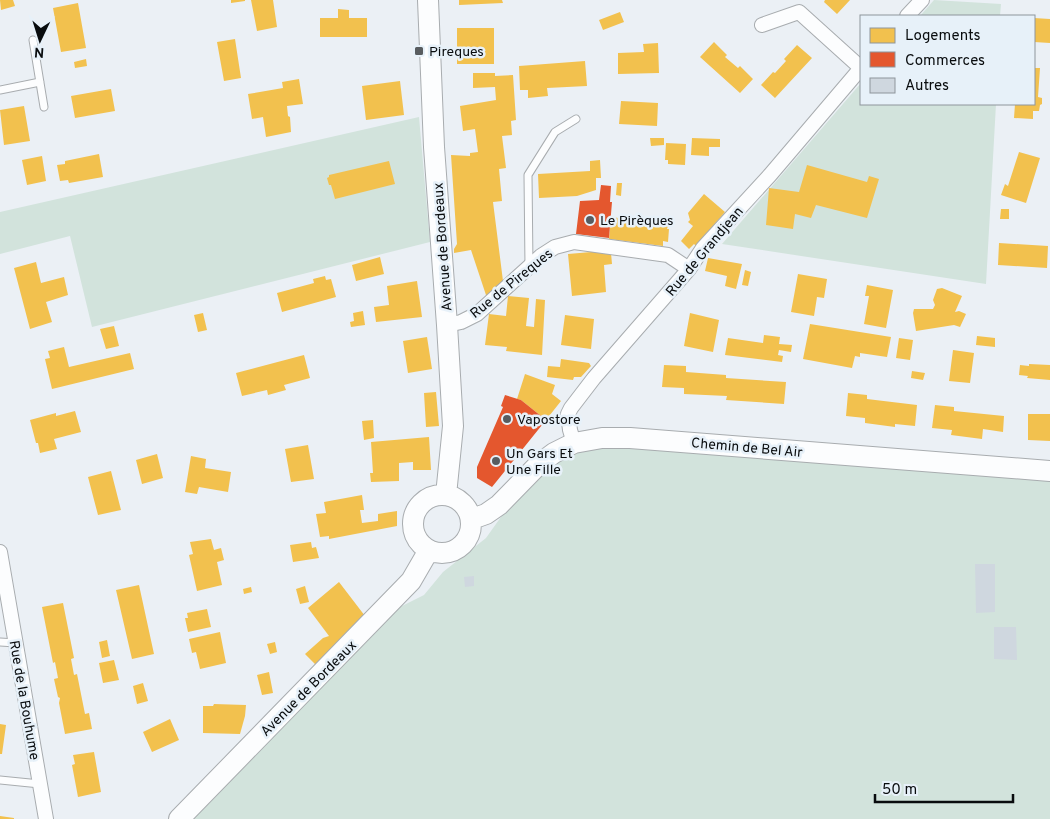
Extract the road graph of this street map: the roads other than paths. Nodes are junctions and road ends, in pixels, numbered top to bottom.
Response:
1 (428, 0) edge
2 (922, 0) edge
3 (908, 15) edge
4 (762, 25) dead end
5 (33, 40) dead end
6 (860, 67) edge
7 (860, 69) edge
8 (40, 82) junction
9 (0, 90) edge
10 (44, 107) dead end
11 (576, 119) dead end
12 (529, 267) junction
13 (689, 269) junction
14 (447, 325) junction
15 (574, 443) junction
16 (1050, 471) edge
17 (446, 494) junction
18 (472, 519) junction
19 (429, 550) junction
20 (0, 552) edge
21 (0, 642) edge
22 (16, 644) junction
23 (0, 780) edge
24 (40, 784) junction
25 (46, 819) edge
26 (179, 819) edge

1 - 14 main road, Avenue de Bordeaux
2 - 3 street
4 - 6 street, Rue de Grandjean
5 - 8 lane
7 - 13 street, Rue de Grandjean
8 - 9 lane
8 - 10 lane
11 - 12 lane
12 - 13 street, Rue de Pireques
12 - 14 street, Rue de Pireques
13 - 15 street, Rue de Grandjean
14 - 17 main road, Avenue de Bordeaux
15 - 16 main road, Chemin de Bel Air
15 - 18 main road, Chemin de Bel Air
17 - 18 main road
17 - 19 main road
18 - 19 main road
19 - 26 main road, Avenue de Bordeaux
20 - 22 street, Rue de la Bouhume
21 - 22 lane
22 - 24 street, Rue de la Bouhume
23 - 24 lane
24 - 25 street, Rue de la Bouhume

